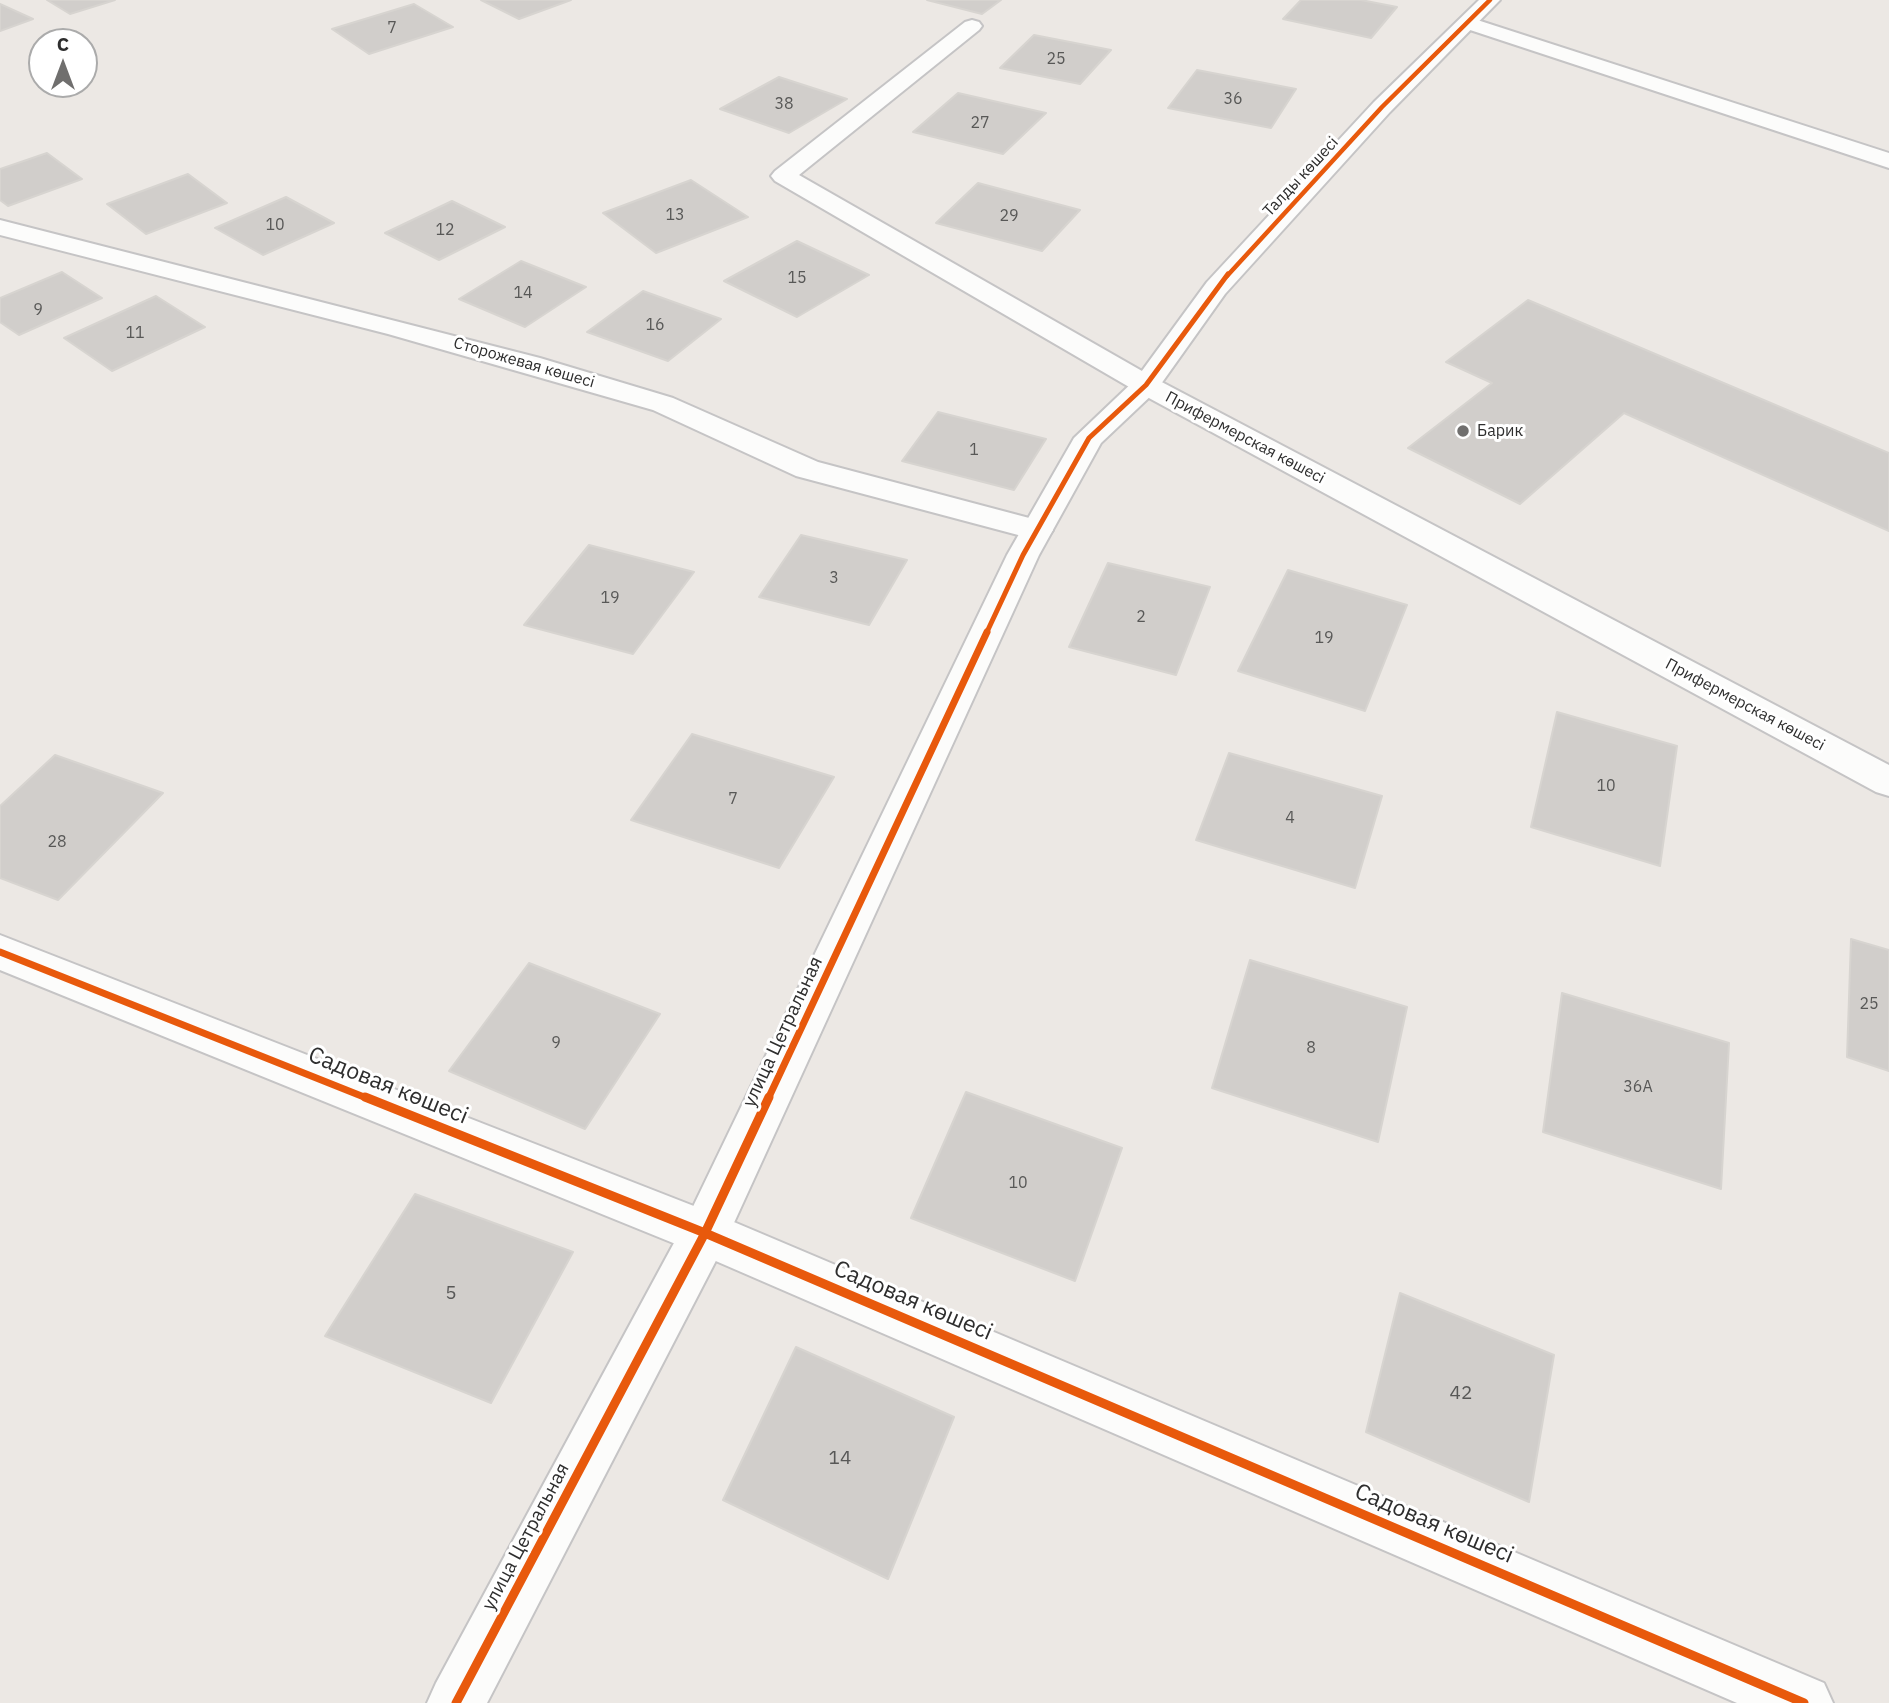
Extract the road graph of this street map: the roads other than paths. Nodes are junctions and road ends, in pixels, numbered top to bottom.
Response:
1 (1490, 0) edge
2 (1468, 23) junction
3 (972, 26) dead end
4 (1889, 161) edge
5 (0, 228) edge
6 (1146, 385) junction
7 (1037, 530) junction
8 (1889, 782) edge
9 (0, 952) edge
10 (705, 1233) junction
11 (456, 1703) edge
12 (1804, 1703) edge

1 - 2 street, Талды көшесі
2 - 4 street
2 - 6 street, Талды көшесі
3 - 6 street, Прифермерская көшесі
5 - 7 street, Сторожевая көшесі
6 - 7 street, улица Цетральная
6 - 8 street, Прифермерская көшесі
7 - 10 street, улица Цетральная
9 - 10 street, Садовая көшесі
10 - 11 street, улица Цетральная
10 - 12 street, Садовая көшесі

